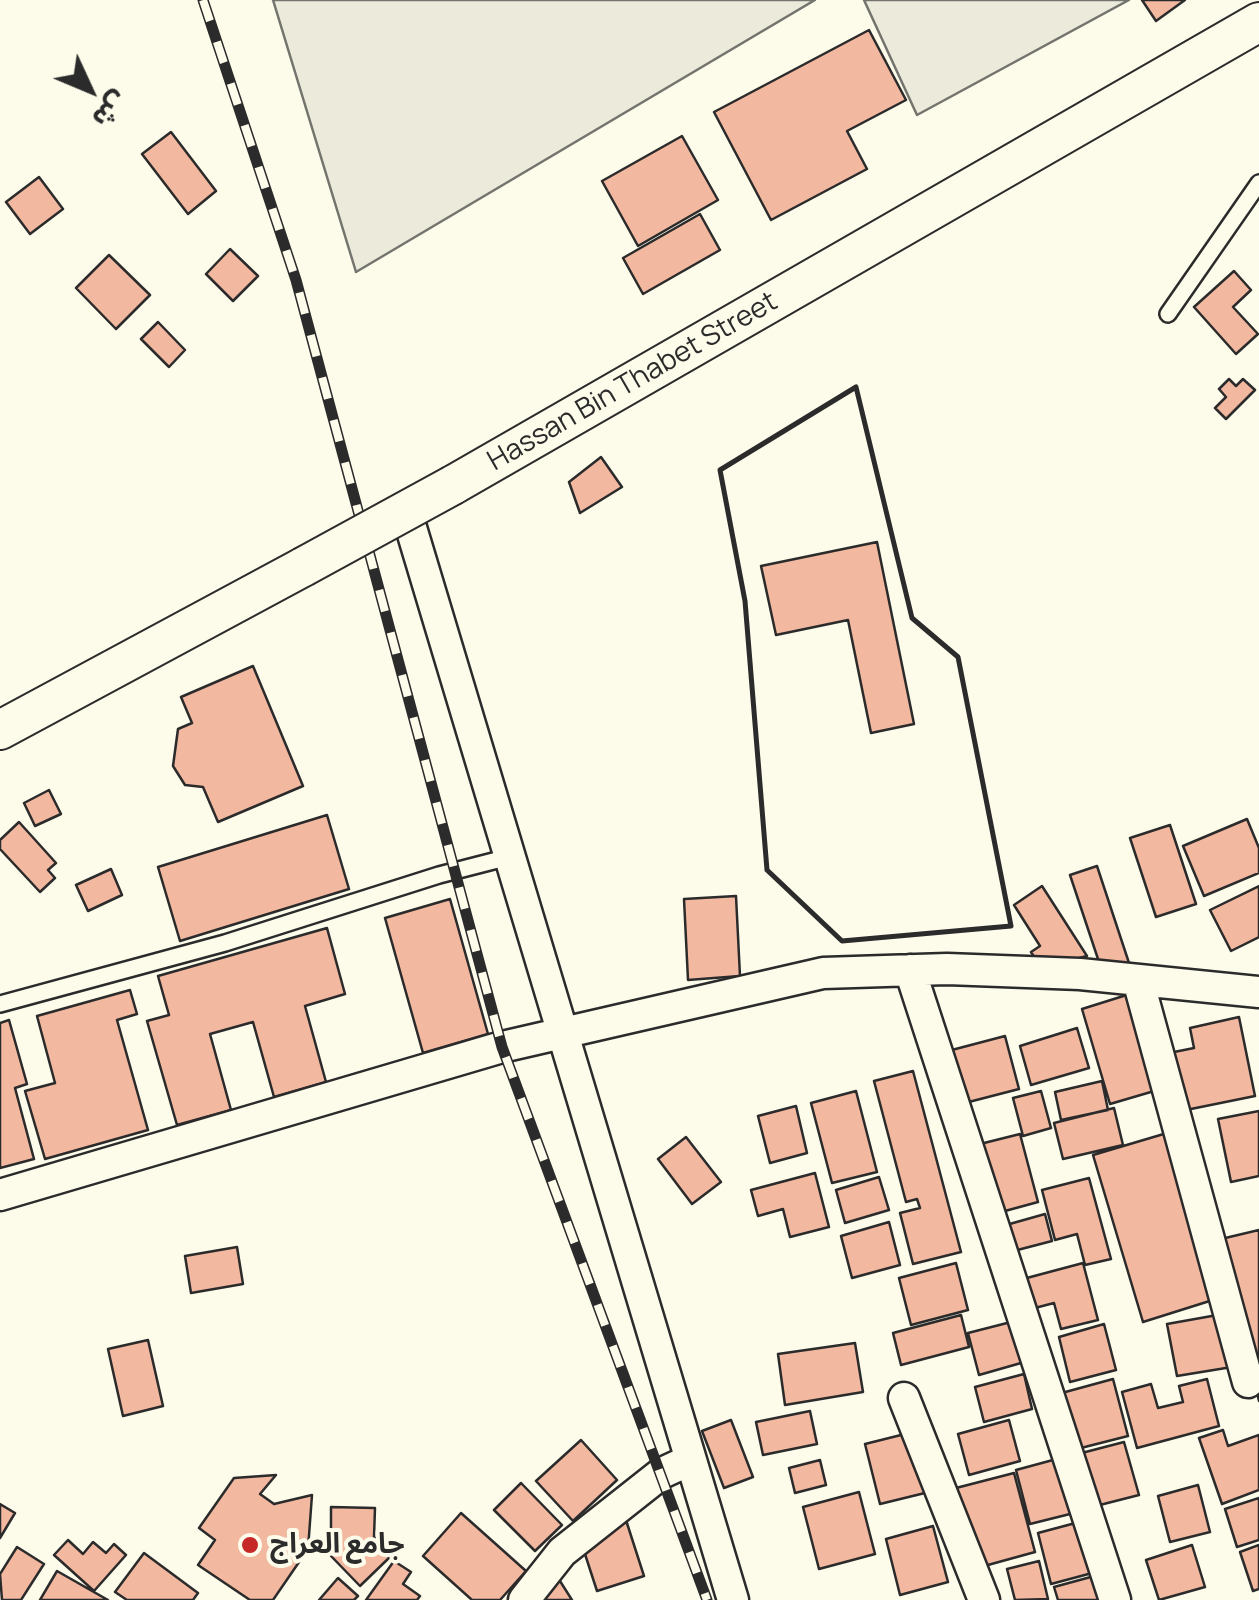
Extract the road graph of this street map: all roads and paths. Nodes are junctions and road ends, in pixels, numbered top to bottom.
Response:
1 (1259, 24) edge
2 (1259, 183) edge
3 (1168, 314) dead end
4 (406, 510) junction
5 (0, 730) edge
6 (509, 857) junction
7 (910, 970) junction
8 (1138, 980) junction
9 (1259, 992) edge
10 (0, 1004) edge
11 (561, 1033) junction
12 (0, 1194) edge
13 (1248, 1382) dead end
14 (904, 1398) dead end
15 (690, 1460) junction
16 (524, 1600) edge
17 (733, 1600) edge
18 (984, 1600) edge
19 (1115, 1600) edge

1 - 4 street, Hassan Bin Thabet Street, bridge
2 - 3 lane
4 - 5 street, Hassan Bin Thabet Street, bridge
4 - 6 street
6 - 10 lane
6 - 11 street
7 - 8 street
7 - 11 street
7 - 19 street
8 - 9 street
8 - 13 street
11 - 12 street
11 - 15 street
14 - 18 street
15 - 16 street
15 - 17 street

